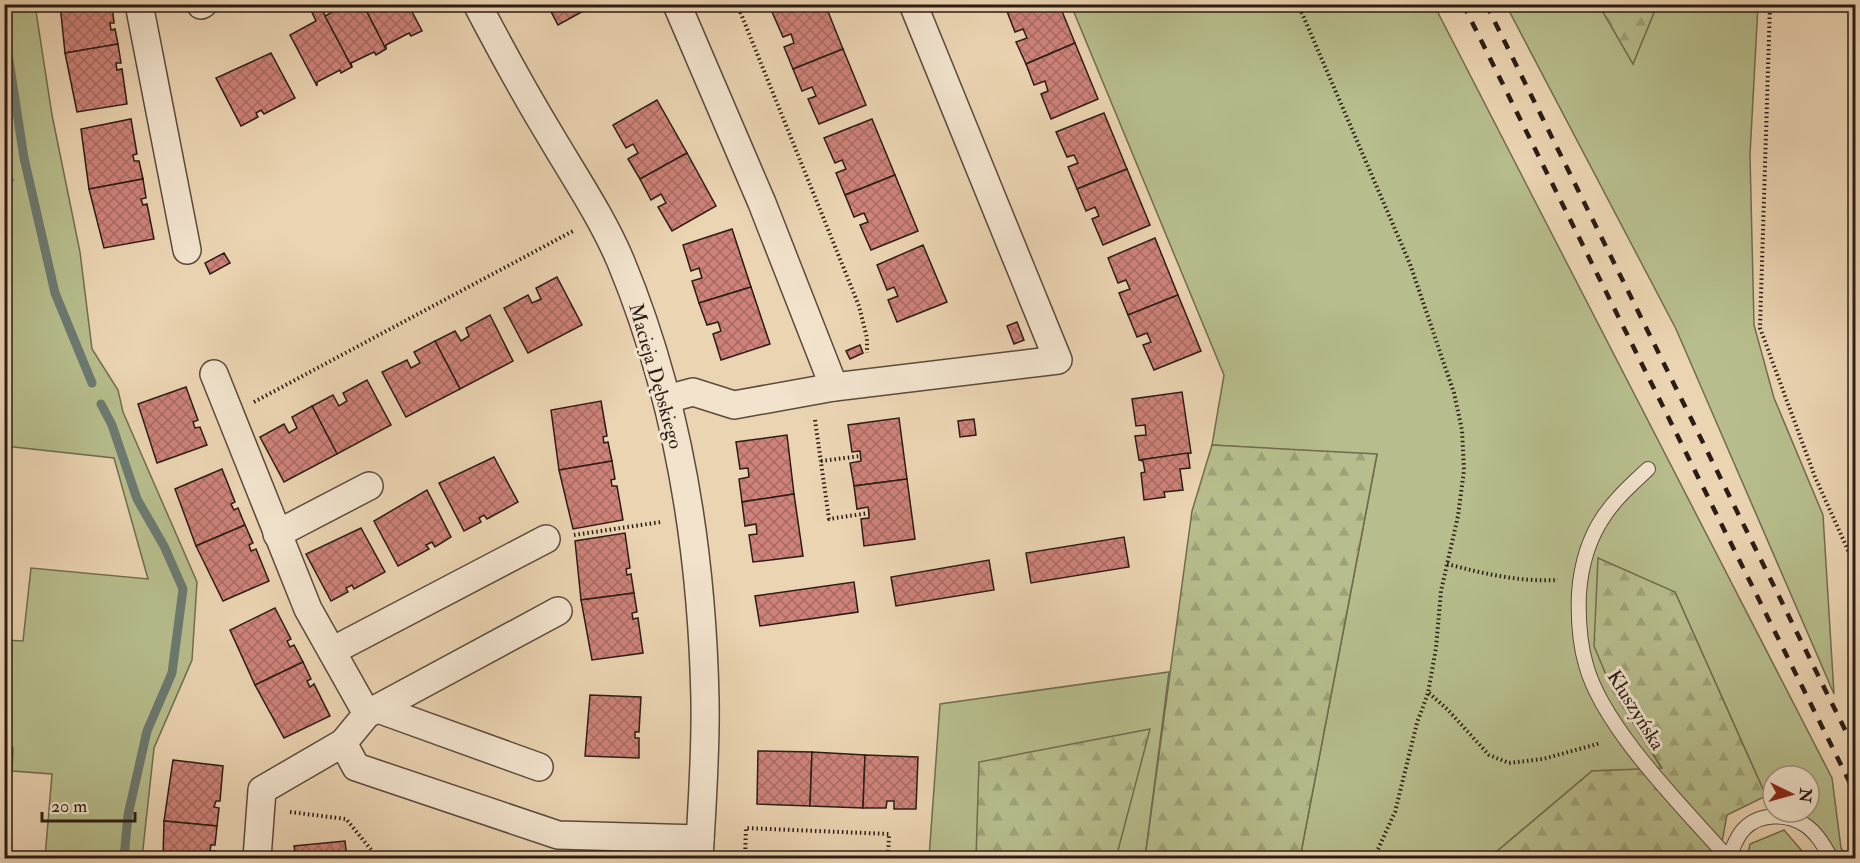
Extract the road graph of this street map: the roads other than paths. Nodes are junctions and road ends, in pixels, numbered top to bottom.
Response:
1 (139, 4) edge
2 (477, 4) edge
3 (914, 4) edge
4 (678, 7) dead end
5 (187, 250) dead end
6 (213, 374) dead end
7 (822, 389) junction
8 (667, 399) junction
9 (1648, 469) dead end
10 (369, 486) dead end
11 (277, 534) junction
12 (555, 537) road end
13 (558, 611) dead end
14 (332, 651) junction
15 (372, 712) junction
16 (343, 743) junction
17 (539, 767) dead end
18 (699, 849) edge
19 (257, 858) edge
20 (1728, 858) edge
21 (1831, 858) edge

1 - 5 street
2 - 8 street, Macieja Dębskiego
3 - 7 street
4 - 7 street
6 - 11 street
7 - 8 street
8 - 18 street, Macieja Dębskiego
9 - 20 lane, Kłuszyńska
10 - 11 street
11 - 14 street
12 - 14 street
13 - 15 street
14 - 15 street
15 - 16 street
15 - 17 street
16 - 18 street
16 - 19 street
20 - 21 lane

